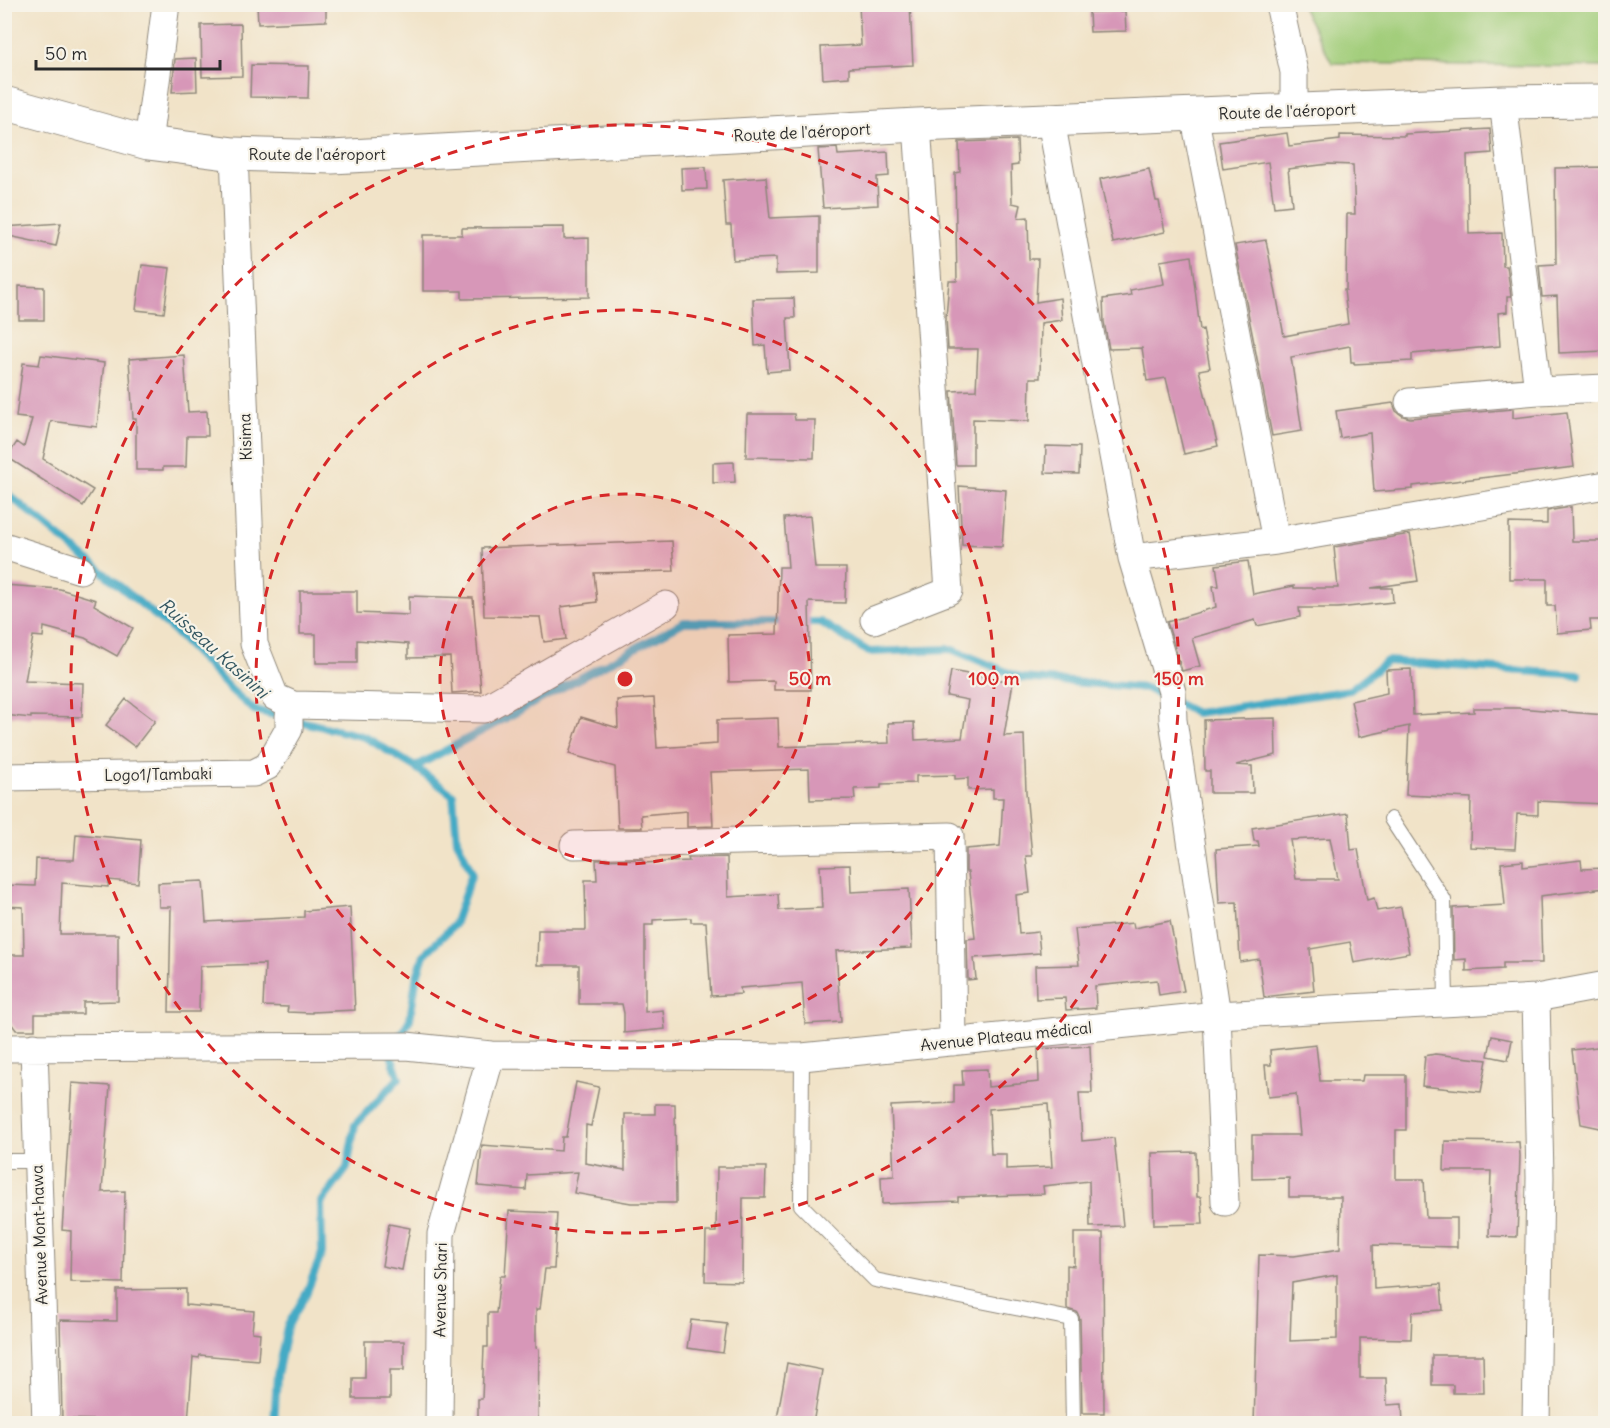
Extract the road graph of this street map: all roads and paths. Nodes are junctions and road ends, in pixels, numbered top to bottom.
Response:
1 (166, 4) edge
2 (1279, 4) edge
3 (1605, 101) edge
4 (1503, 102) junction
5 (4, 104) edge
6 (1294, 111) junction
7 (1194, 114) junction
8 (1051, 121) junction
9 (917, 125) junction
10 (148, 143) junction
11 (234, 154) junction
12 (1605, 388) edge
13 (1538, 391) junction
14 (1408, 402) dead end
15 (1605, 485) edge
16 (1276, 541) junction
17 (4, 546) edge
18 (1132, 558) junction
19 (80, 570) dead end
20 (666, 605) dead end
21 (874, 620) dead end
22 (290, 716) junction
23 (4, 777) edge
24 (1391, 819) dead end
25 (574, 845) dead end
26 (1605, 985) edge
27 (1536, 998) junction
28 (1446, 1001) junction
29 (1217, 1015) junction
30 (953, 1042) junction
31 (33, 1047) junction
32 (4, 1048) edge
33 (491, 1055) junction
34 (802, 1057) junction
35 (4, 1161) edge
36 (37, 1161) junction
37 (1226, 1202) dead end
38 (46, 1424) edge
39 (439, 1424) edge
40 (1073, 1424) edge
41 (1536, 1424) edge

1 - 10 street
2 - 6 street
3 - 4 street, Route de l'aéroport
4 - 6 street, Route de l'aéroport
4 - 13 street
5 - 10 street, Route de l'aéroport
6 - 7 street, Route de l'aéroport
7 - 8 street, Route de l'aéroport
7 - 16 street
8 - 9 street, Route de l'aéroport
8 - 18 street
9 - 11 street, Route de l'aéroport
9 - 21 street
10 - 11 street, Route de l'aéroport
11 - 22 street, Kisima
12 - 13 street
13 - 14 street
15 - 16 street
16 - 18 street
17 - 19 street
18 - 29 street
20 - 22 street
22 - 23 street, Logo1/Tambaki
24 - 28 lane
25 - 30 street
26 - 27 street, Avenue Plateau médical
27 - 28 street, Avenue Plateau médical
27 - 41 street
28 - 29 street, Avenue Plateau médical
29 - 30 street, Avenue Plateau médical
29 - 37 street
30 - 34 street, Avenue Plateau médical
31 - 32 street, Avenue Plateau médical
31 - 33 street, Avenue Plateau médical
31 - 36 street, Avenue Mont-hawa
33 - 34 street, Avenue Plateau médical
33 - 39 street, Avenue Shari
34 - 40 lane
35 - 36 lane
36 - 38 street, Avenue Mont-hawa

